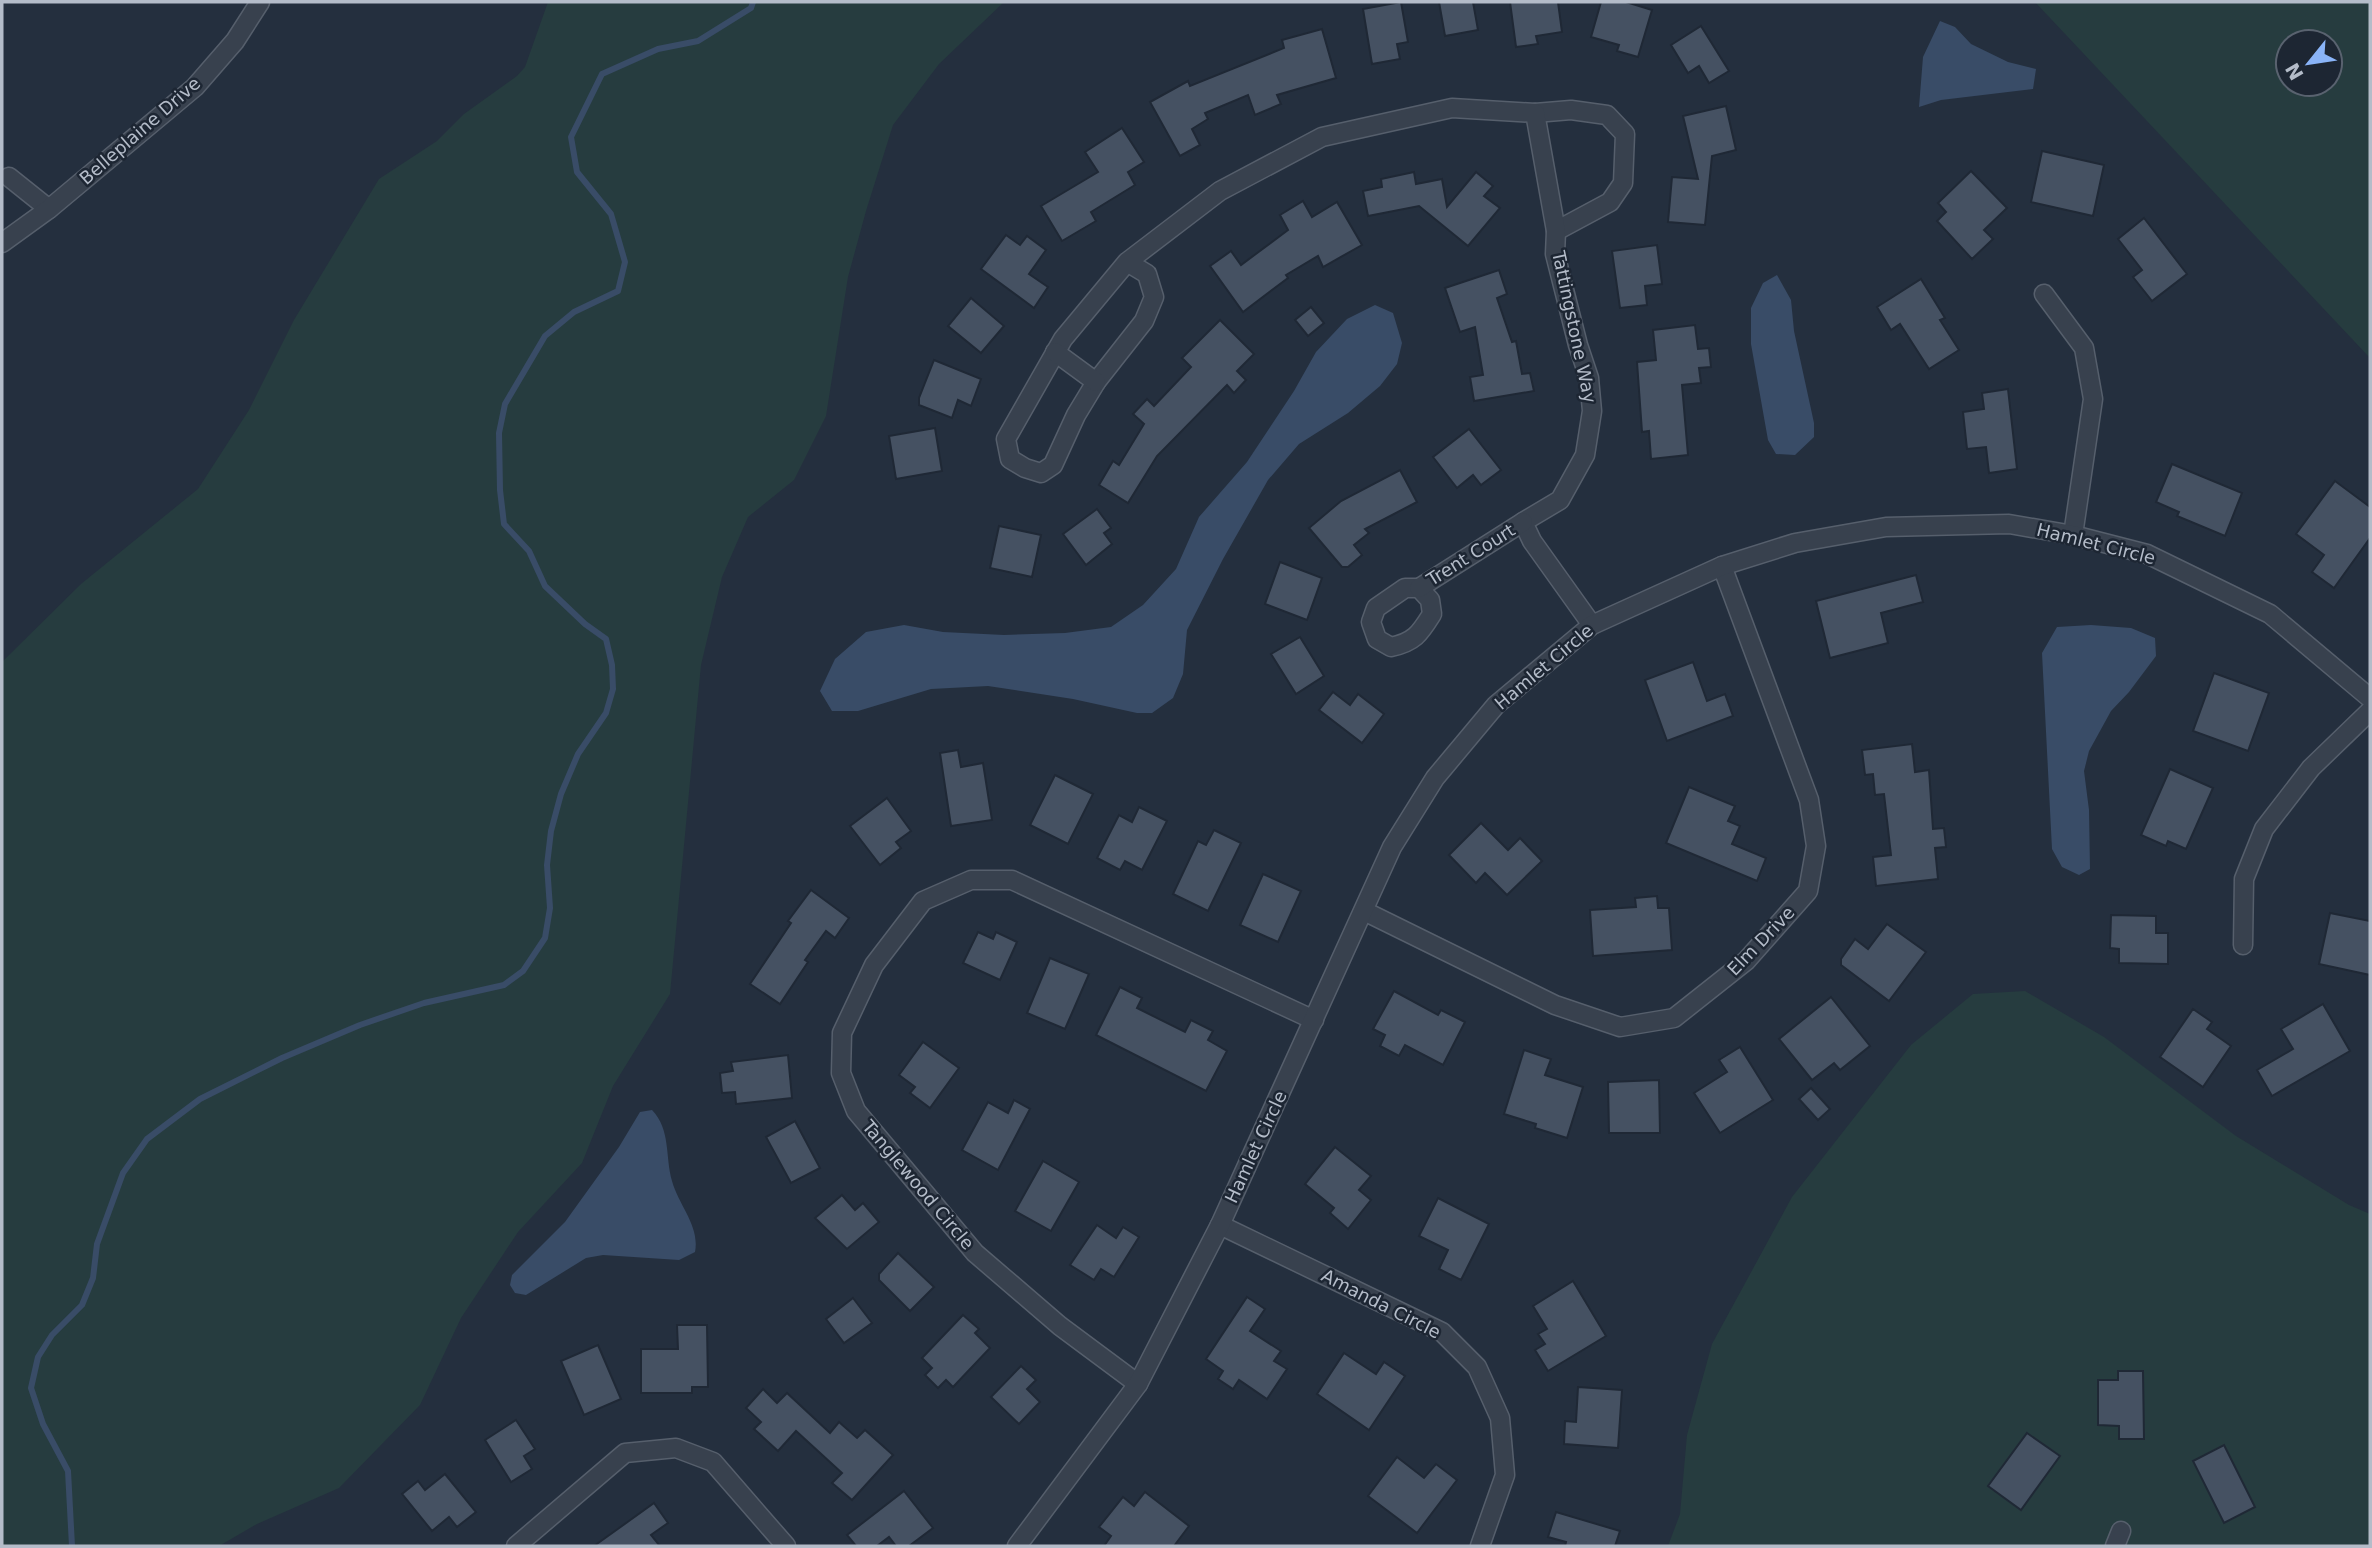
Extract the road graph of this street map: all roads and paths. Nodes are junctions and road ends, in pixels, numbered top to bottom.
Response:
1 (260, 2) edge
2 (1535, 113) junction
3 (9, 177) dead end
4 (48, 209) junction
5 (1556, 231) junction
6 (2, 243) edge
7 (1127, 262) junction
8 (2044, 294) dead end
9 (1055, 352) junction
10 (1096, 382) junction
11 (1523, 522) junction
12 (2073, 535) junction
13 (1722, 566) junction
14 (1419, 588) dead end
15 (1592, 625) junction
16 (2370, 698) edge
17 (2370, 711) edge
18 (1364, 911) junction
19 (2243, 945) dead end
20 (1314, 1020) junction
21 (1220, 1225) junction
22 (1138, 1384) junction
23 (516, 1546) edge
24 (786, 1546) edge
25 (1017, 1546) edge
26 (1480, 1546) edge

1 - 4 street, Belleplaine Drive
2 - 5 street, Tattingstone Way
2 - 5 street, Tattingstone Way
2 - 7 street, Tattingstone Way
3 - 4 street
4 - 6 street, Belleplaine Drive
5 - 11 street, Tattingstone Way
7 - 9 street, Tattingstone Way
7 - 10 street, Tattingstone Way
8 - 12 street
9 - 10 street
9 - 10 street, Tattingstone Way
11 - 14 street, Trent Court
11 - 15 street
12 - 13 street, Hamlet Circle
12 - 16 street, Hamlet Circle
13 - 15 street, Hamlet Circle
13 - 18 street, Elm Drive
15 - 18 street, Hamlet Circle
17 - 19 street
18 - 20 street, Hamlet Circle
20 - 21 street, Hamlet Circle
20 - 22 street, Tanglewood Circle
21 - 22 street, Hamlet Circle
21 - 26 street, Amanda Circle
22 - 25 street, Hamlet Circle
23 - 24 street

